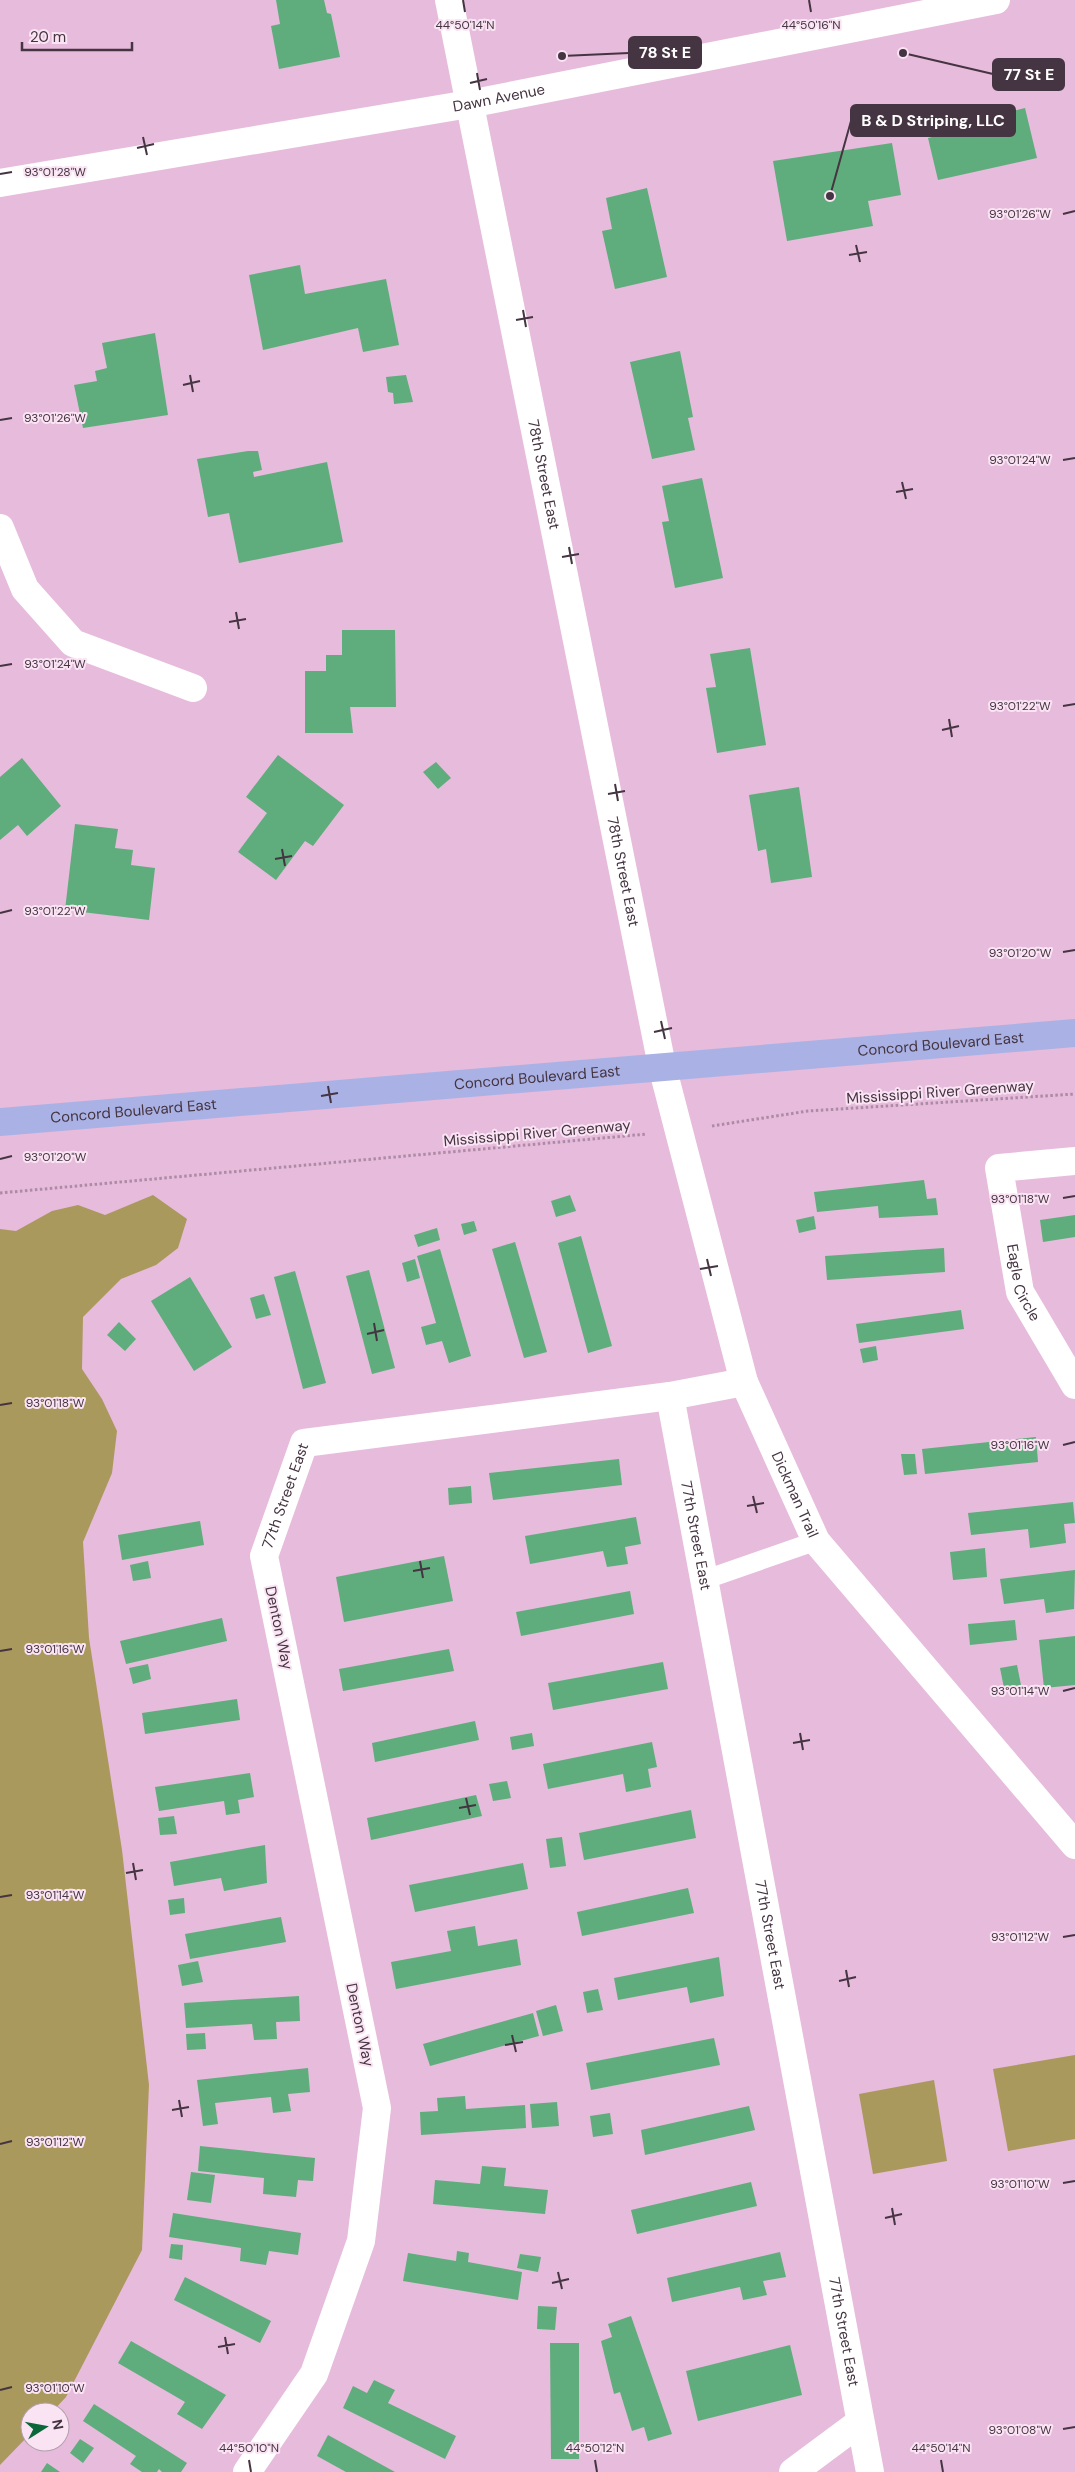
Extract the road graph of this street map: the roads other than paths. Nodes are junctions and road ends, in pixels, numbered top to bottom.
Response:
1 (449, 0) edge
2 (996, 0) edge
3 (960, 3) edge
4 (469, 104) junction
5 (0, 183) edge
6 (0, 528) edge
7 (193, 688) dead end
8 (1075, 1033) edge
9 (662, 1066) junction
10 (0, 1122) edge
11 (1075, 1161) edge
12 (744, 1382) junction
13 (1075, 1385) edge
14 (670, 1396) junction
15 (816, 1541) junction
16 (264, 1556) joint
17 (704, 1580) junction
18 (1075, 1844) edge
19 (860, 2423) junction
20 (247, 2472) edge
21 (793, 2472) edge
22 (870, 2472) edge

1 - 4 street, 78th Street East
2 - 3 street, Dawn Avenue
3 - 4 street, Dawn Avenue
4 - 5 street, Dawn Avenue
4 - 9 street, 78th Street East
6 - 7 street
8 - 9 main road, Concord Boulevard East
9 - 10 main road, Concord Boulevard East
9 - 12 street, Dickman Trail
11 - 13 street, Eagle Circle
12 - 14 street, 77th Street East
12 - 15 street, Dickman Trail
14 - 16 street, 77th Street East
14 - 17 street, 77th Street East
15 - 17 lane
15 - 18 street, Dickman Trail
16 - 20 street, Denton Way
17 - 19 street, 77th Street East
19 - 21 street
19 - 22 street, 77th Street East

